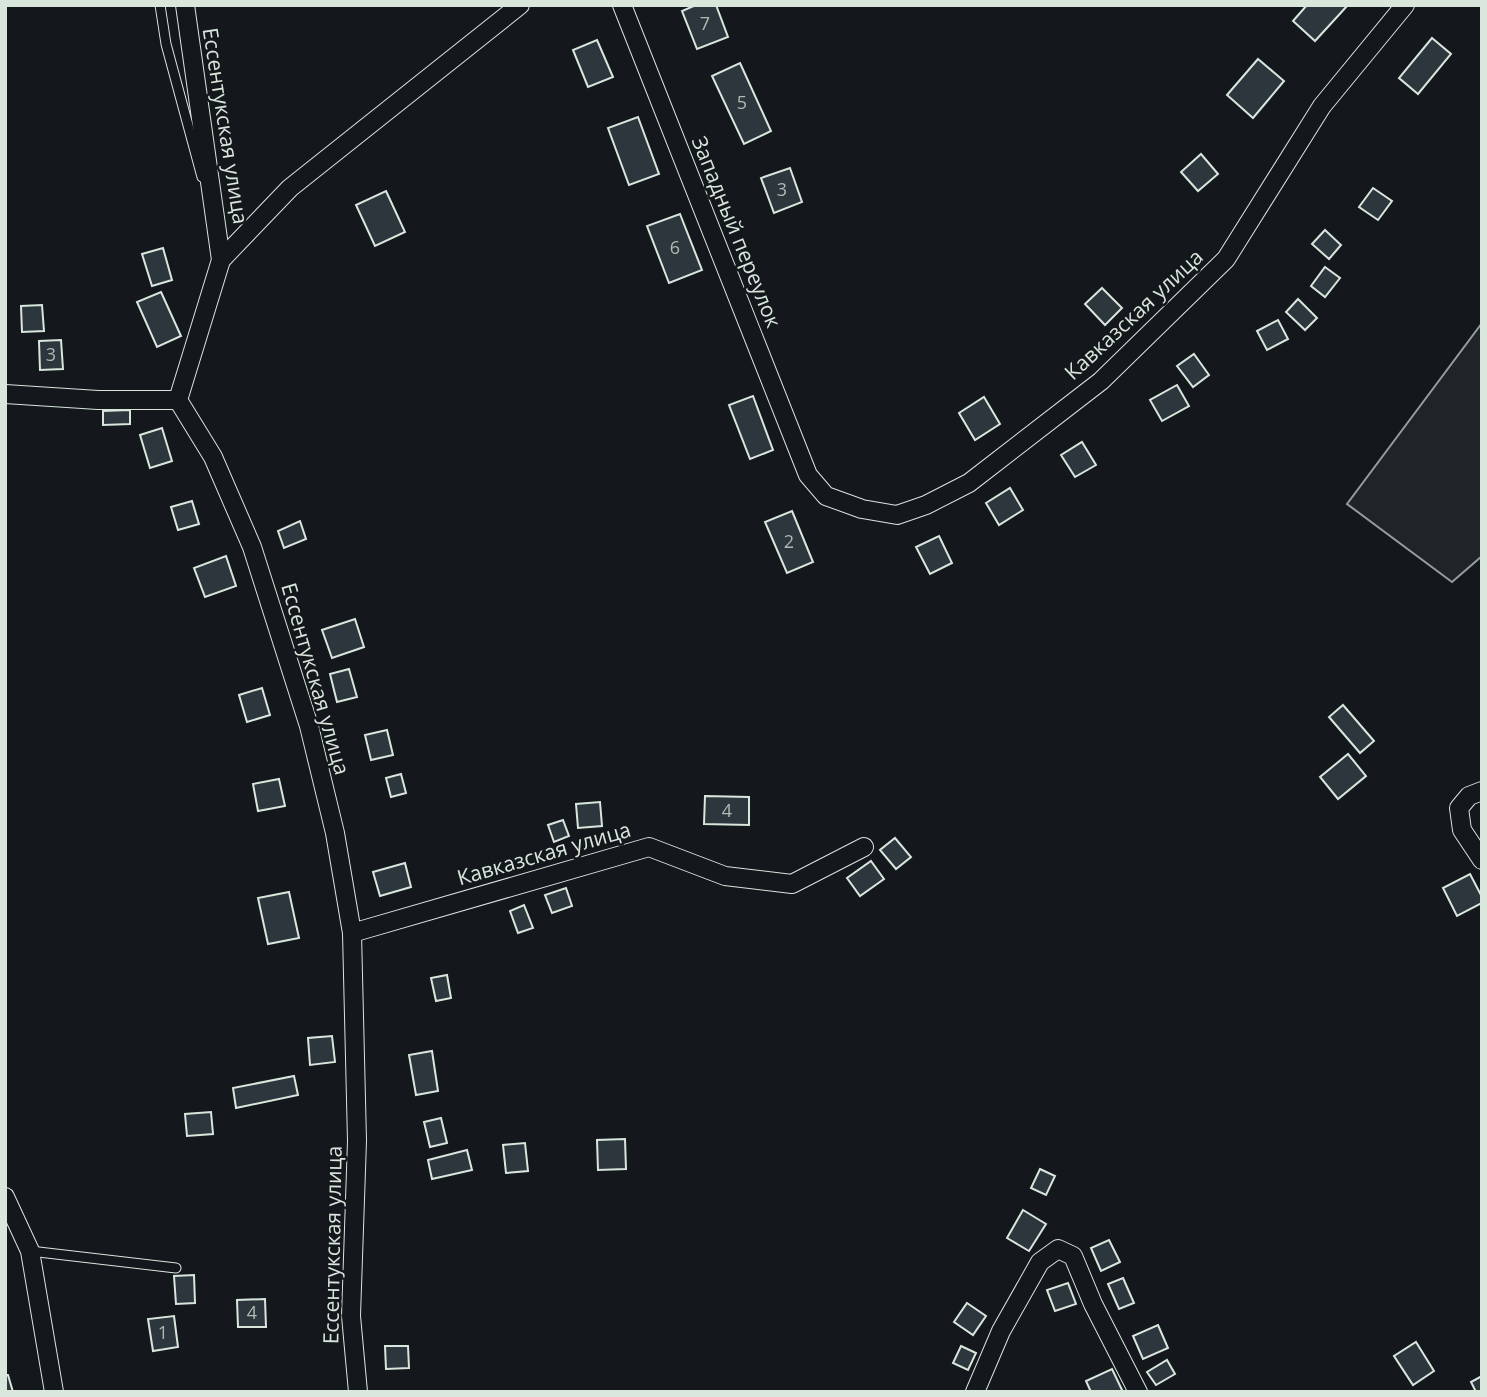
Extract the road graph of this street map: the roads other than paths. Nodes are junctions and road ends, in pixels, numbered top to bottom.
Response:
1 (160, 5) edge
2 (185, 5) edge
3 (520, 5) edge
4 (622, 5) edge
5 (1405, 5) edge
6 (214, 202) junction
7 (222, 260) junction
8 (5, 394) edge
9 (178, 400) junction
10 (808, 475) joint
11 (1482, 791) edge
12 (864, 847) dead end
13 (1482, 860) edge
14 (352, 933) junction
15 (5, 1197) edge
16 (30, 1251) junction
17 (176, 1268) dead end
18 (54, 1392) edge
19 (358, 1392) edge
20 (975, 1392) edge
21 (1139, 1392) edge

1 - 6 lane
2 - 6 street, Ессентукская улица
3 - 7 street
4 - 10 street, Западный переулок
5 - 10 street, Кавказская улица
6 - 7 street, Ессентукская улица
7 - 9 street, Ессентукская улица
8 - 9 street
9 - 14 street, Ессентукская улица
11 - 13 street
12 - 14 street, Кавказская улица
14 - 19 street, Ессентукская улица
15 - 16 street
16 - 17 lane
16 - 18 street
20 - 21 street

